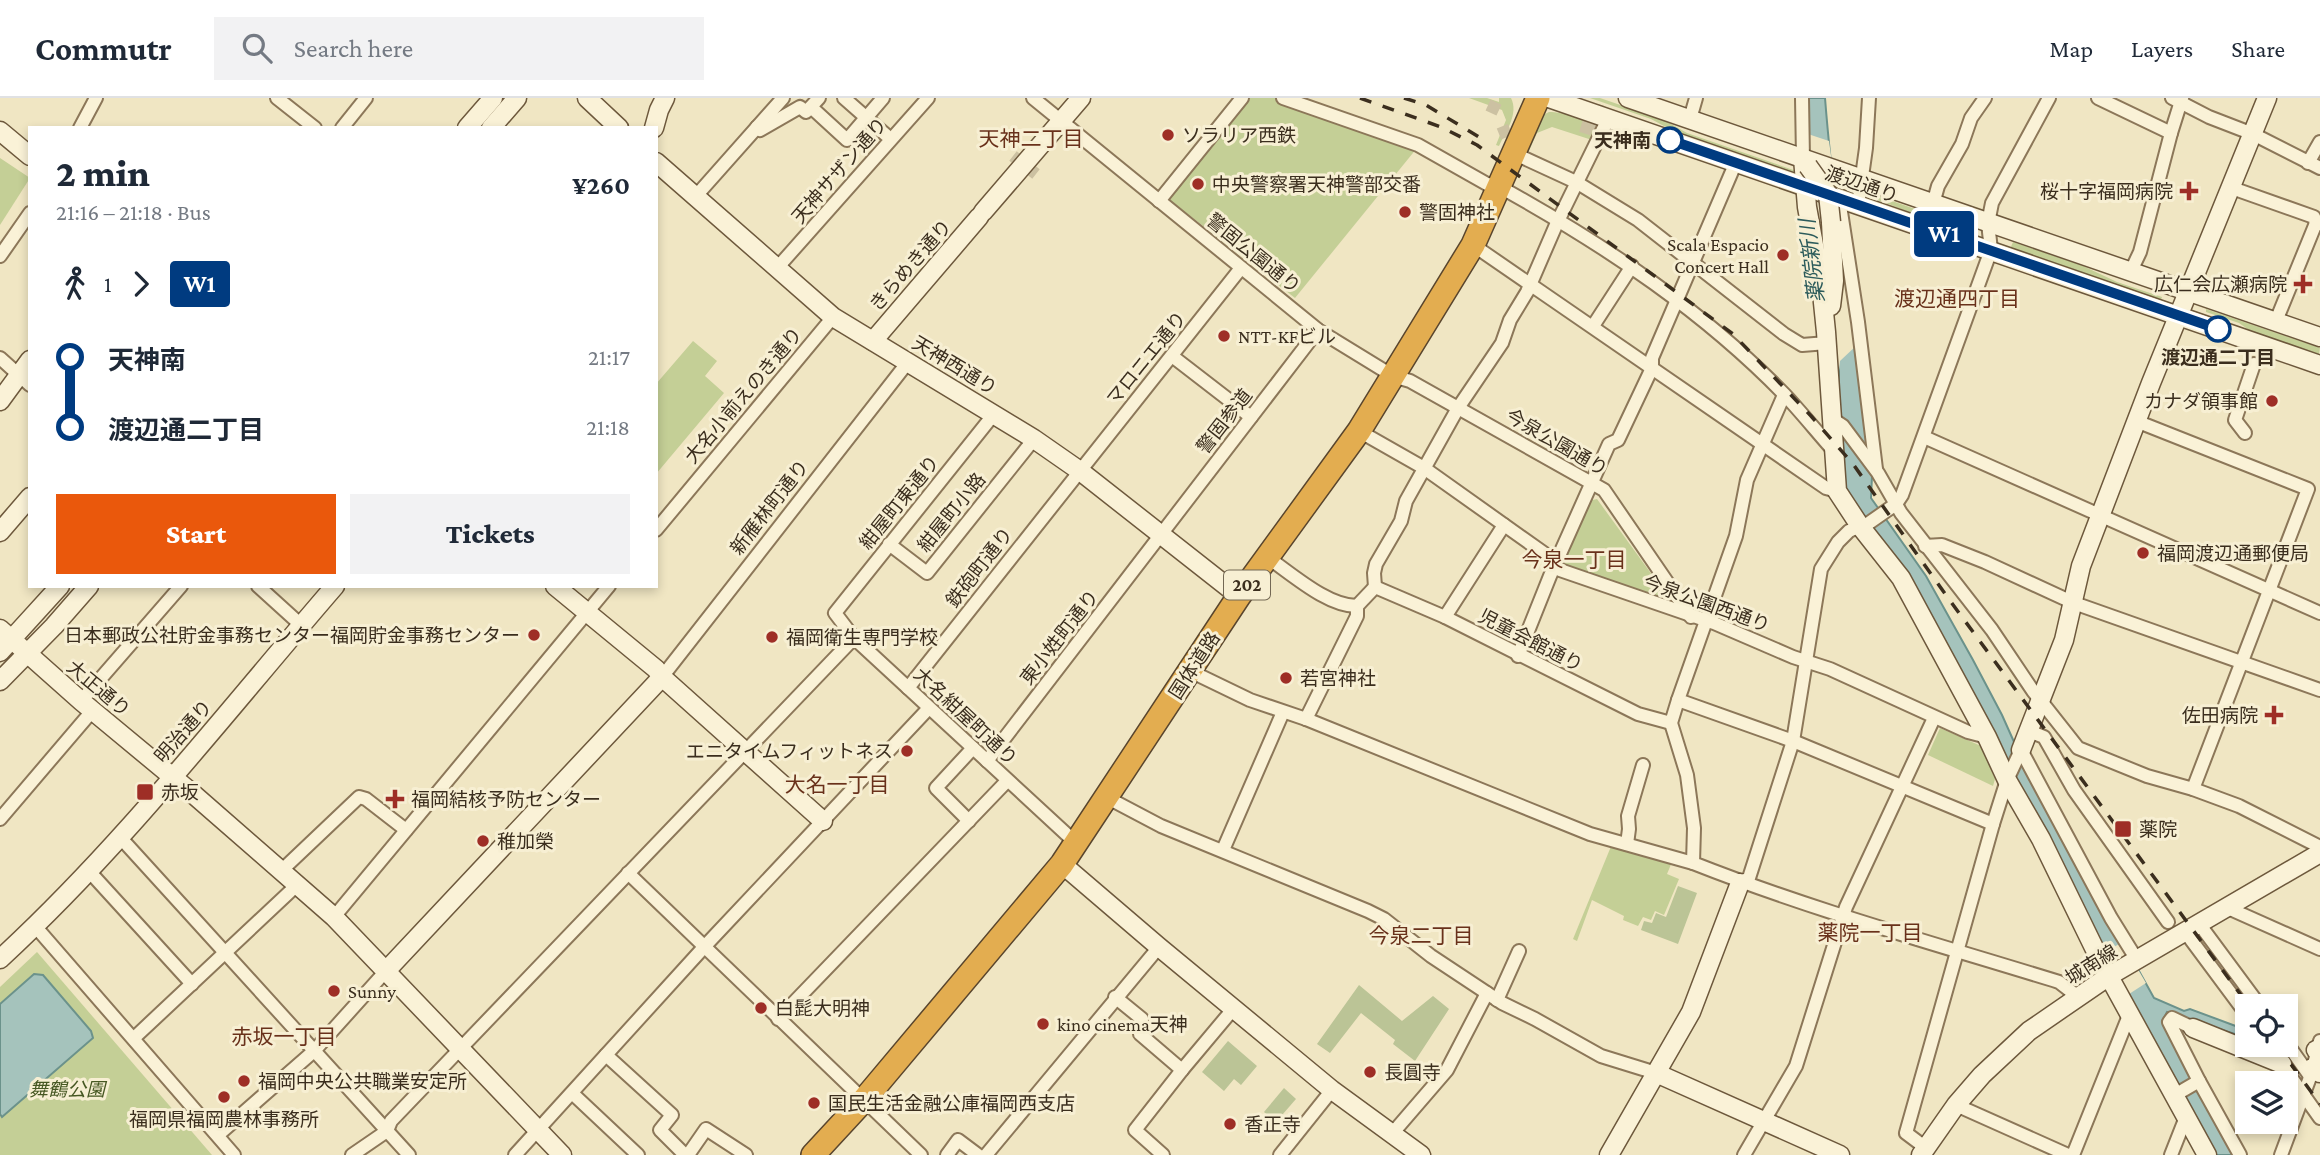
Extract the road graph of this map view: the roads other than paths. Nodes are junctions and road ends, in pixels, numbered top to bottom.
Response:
1 (96, 98) edge
2 (277, 98) edge
3 (366, 98) edge
4 (493, 98) edge
5 (517, 98) edge
6 (587, 98) edge
7 (665, 98) edge
8 (783, 98) edge
9 (844, 98) edge
10 (883, 98) edge
11 (928, 98) edge
12 (1033, 98) edge
13 (1081, 98) edge
14 (1242, 98) edge
15 (1283, 98) edge
16 (1538, 98) edge
17 (1549, 98) edge
18 (1628, 98) edge
19 (1696, 98) edge
20 (1802, 98) edge
21 (1868, 98) edge
22 (1985, 98) edge
23 (2049, 98) edge
24 (2098, 98) edge
25 (2267, 98) edge
26 (2178, 99) edge
27 (815, 103) edge
28 (866, 118) junction
29 (1608, 119) junction
30 (1690, 119) junction
31 (1060, 122) junction
32 (81, 126) edge
33 (312, 126) edge
34 (344, 126) edge
35 (469, 126) edge
36 (493, 126) edge
37 (617, 126) edge
38 (655, 126) edge
39 (757, 127) junction
40 (0, 131) edge
41 (2171, 133) junction
42 (2253, 134) junction
43 (886, 135) dead end
44 (2320, 142) edge
45 (1513, 153) junction
46 (28, 154) edge
47 (1806, 161) junction
48 (1736, 162) junction
49 (658, 164) edge
50 (2314, 165) edge
51 (1863, 180) junction
52 (1576, 182) junction
53 (1498, 186) junction
54 (1808, 187) junction
55 (2232, 188) junction
56 (695, 196) junction
57 (1834, 197) junction
58 (1159, 201) junction
59 (1933, 204) junction
60 (1858, 205) junction
61 (28, 216) edge
62 (1559, 220) junction
63 (1989, 223) junction
64 (2318, 223) edge
65 (1473, 245) junction
66 (1991, 250) junction
67 (0, 256) edge
68 (1694, 262) junction
69 (1632, 266) junction
70 (778, 267) junction
71 (1241, 268) junction
72 (2131, 271) junction
73 (1531, 284) junction
74 (2189, 290) junction
75 (1678, 300) junction
76 (2179, 315) junction
77 (833, 317) junction
78 (2276, 321) junction
79 (1593, 326) junction
80 (1318, 330) junction
81 (1828, 332) junction
82 (2320, 337) edge
83 (873, 341) junction
84 (1172, 356) junction
85 (0, 358) edge
86 (908, 362) junction
87 (2254, 364) dead end
88 (2320, 365) edge
89 (1652, 368) junction
90 (1393, 376) junction
91 (24, 380) edge
92 (1784, 395) junction
93 (0, 401) edge
94 (1458, 408) junction
95 (994, 414) junction
96 (1251, 417) junction
97 (1836, 421) junction
98 (2136, 421) junction
99 (1359, 431) junction
100 (2245, 433) dead end
101 (1924, 438) junction
102 (1034, 439) junction
103 (1763, 445) junction
104 (1833, 450) junction
105 (1424, 468) junction
106 (1080, 471) junction
107 (1877, 472) junction
108 (1593, 482) junction
109 (1837, 491) junction
110 (28, 499) edge
111 (1896, 504) junction
112 (2100, 516) junction
113 (1504, 525) junction
114 (1863, 525) junction
115 (658, 528) edge
116 (0, 532) edge
117 (1160, 535) junction
118 (889, 544) junction
119 (1925, 546) junction
120 (1267, 557) junction
121 (1555, 566) junction
122 (1375, 587) junction
123 (58, 588) edge
124 (87, 588) edge
125 (179, 588) edge
126 (260, 588) edge
127 (333, 588) edge
128 (557, 588) edge
129 (607, 588) edge
130 (2269, 591) junction
131 (1239, 596) junction
132 (2074, 603) junction
133 (1357, 606) junction
134 (587, 613) junction
135 (2320, 613) edge
136 (835, 614) joint
137 (1445, 617) junction
138 (1691, 617) junction
139 (1704, 621) junction
140 (301, 625) junction
141 (854, 638) junction
142 (4, 640) edge
143 (26, 653) junction
144 (1518, 656) junction
145 (1805, 661) junction
146 (2242, 662) junction
147 (1190, 671) junction
148 (662, 677) junction
149 (0, 681) edge
150 (908, 688) junction
151 (2320, 690) edge
152 (1678, 700) junction
153 (2041, 701) junction
154 (87, 705) junction
155 (929, 708) junction
156 (1283, 712) junction
157 (1934, 718) junction
158 (1306, 719) junction
159 (1671, 723) junction
160 (2029, 731) junction
161 (1987, 737) junction
162 (1793, 741) junction
163 (973, 748) junction
164 (745, 751) junction
165 (2021, 751) junction
166 (986, 761) junction
167 (1643, 765) dead end
168 (173, 776) junction
169 (2008, 776) junction
170 (1007, 782) junction
171 (1902, 787) junction
172 (2193, 789) junction
173 (1106, 797) junction
174 (0, 819) edge
175 (823, 821) junction
176 (969, 821) junction
177 (1993, 824) junction
178 (406, 830) junction
179 (119, 836) junction
180 (1076, 843) junction
181 (1627, 844) junction
182 (2320, 847) edge
183 (1223, 850) junction
184 (2320, 853) edge
185 (1693, 863) junction
186 (1062, 864) junction
187 (88, 870) junction
188 (281, 871) junction
189 (628, 873) junction
190 (1740, 883) junction
191 (297, 885) junction
192 (2228, 908) junction
193 (1843, 916) junction
194 (334, 917) junction
195 (2168, 922) dead end
196 (36, 926) junction
197 (2193, 929) junction
198 (705, 946) junction
199 (1159, 947) junction
200 (2320, 949) edge
201 (1519, 951) dead end
202 (1958, 951) junction
203 (225, 953) junction
204 (0, 959) edge
205 (2136, 961) junction
206 (385, 972) junction
207 (2112, 975) junction
208 (192, 984) junction
209 (2250, 994) edge
210 (2077, 996) junction
211 (2235, 996) edge
212 (1115, 997) junction
213 (1492, 997) junction
214 (1234, 1008) junction
215 (2130, 1013) junction
216 (778, 1019) junction
217 (2193, 1028) joint
218 (134, 1038) junction
219 (2319, 1048) edge
220 (459, 1050) junction
221 (314, 1051) junction
222 (606, 1055) junction
223 (2298, 1055) edge
224 (2277, 1057) edge
225 (2282, 1064) junction
226 (1182, 1070) junction
227 (1656, 1073) junction
228 (2315, 1074) edge
229 (2198, 1082) junction
230 (1332, 1090) junction
231 (572, 1093) junction
232 (2177, 1094) junction
233 (2303, 1095) junction
234 (863, 1101) junction
235 (1956, 1105) junction
236 (2186, 1117) junction
237 (2320, 1118) edge
238 (1763, 1121) junction
239 (387, 1130) junction
240 (538, 1130) junction
241 (218, 1136) junction
242 (1397, 1145) edge
243 (1923, 1151) edge
244 (234, 1155) edge
245 (352, 1155) edge
246 (409, 1155) edge
247 (515, 1155) edge
248 (562, 1155) edge
249 (638, 1155) edge
250 (686, 1155) edge
251 (746, 1155) edge
252 (813, 1155) edge
253 (921, 1155) edge
254 (947, 1155) edge
255 (978, 1155) edge
256 (986, 1155) edge
257 (1163, 1155) edge
258 (1280, 1155) edge
259 (1421, 1155) edge
260 (1609, 1155) edge
261 (1744, 1155) edge
262 (1840, 1155) edge
263 (2071, 1155) edge
264 (2171, 1155) edge
265 (2207, 1155) edge
266 (2240, 1155) edge
267 (2281, 1155) edge

1 - 32 street
2 - 33 street
3 - 34 street
4 - 35 street
5 - 36 street
6 - 37 street
7 - 38 street
8 - 39 street
9 - 28 street
10 - 28 street
11 - 70 street, 天神サザン通り
12 - 31 street, 警固公園通り
13 - 31 street, きらめき通り
14 - 58 street
15 - 53 street
16 - 45 highway, 国体道路 / 202
17 - 29 street, 渡辺通り
18 - 30 street, 渡辺通り
19 - 30 street
20 - 47 street
21 - 51 street
22 - 59 street
23 - 63 street
24 - 41 street
25 - 42 street
26 - 41 street
26 - 42 street
27 - 28 street
27 - 39 street
28 - 43 street
29 - 48 street, 渡辺通り
29 - 52 street
30 - 47 street, 渡辺通り
31 - 58 street, 警固公園通り
31 - 83 street, きらめき通り
39 - 56 street
40 - 46 street
41 - 72 street
42 - 50 street
42 - 55 street
44 - 50 street
45 - 52 street
45 - 53 highway, 国体道路 / 202
47 - 51 street, 渡辺通り
47 - 54 street
47 - 57 street, bridge
48 - 54 street, 渡辺通り
48 - 68 street
49 - 56 street, 天神西通り
51 - 59 street, 渡辺通り
51 - 60 street
52 - 62 street
52 - 68 street
53 - 62 street
53 - 65 highway, 国体道路 / 202
54 - 57 street, 渡辺通り
54 - 81 street
55 - 64 street
55 - 74 street
56 - 70 street, 天神西通り
57 - 60 street, 渡辺通り
57 - 81 street, bridge
57 - 107 street
58 - 71 street, 警固公園通り
59 - 63 street, 渡辺通り
60 - 66 street, 渡辺通り
61 - 67 street
62 - 69 street
62 - 73 street
63 - 66 street
63 - 72 street, 渡辺通り
64 - 78 street
65 - 73 street
65 - 90 highway, 国体道路 / 202
66 - 76 street, 渡辺通り
66 - 101 street
68 - 75 street
68 - 81 street
69 - 75 street
69 - 79 street
70 - 77 street, 天神西通り
71 - 80 street, 警固公園通り
71 - 84 street, マロニエ通り
72 - 74 street, 渡辺通り
73 - 79 street
73 - 94 street
74 - 76 street
74 - 78 street, 渡辺通り
75 - 89 street
75 - 92 street
76 - 88 street, 渡辺通り
76 - 98 street
77 - 83 street, 天神西通り
77 - 115 street, 大名小前えのき通り
78 - 82 street, 渡辺通り
79 - 89 street
80 - 90 street, 警固公園通り
80 - 96 street, 警固参道
81 - 97 street
83 - 86 street, 天神西通り
84 - 96 street
84 - 106 street, マロニエ通り
85 - 91 street
86 - 95 street, 天神西通り
86 - 148 street, 新雁林町通り
87 - 100 street
89 - 103 street
89 - 108 street
90 - 94 street, 今泉公園通り
90 - 99 highway, 国体道路 / 202
91 - 93 street
92 - 103 street
92 - 104 street
94 - 105 street
94 - 108 street, 今泉公園通り
95 - 102 street, 天神西通り
95 - 118 street, 紺屋町東通り
96 - 117 street, 警固参道
97 - 104 street
97 - 107 street
98 - 112 street
98 - 130 street
99 - 105 street, 今泉公園西通り
99 - 120 highway, 国体道路 / 202
101 - 111 street
101 - 112 street
102 - 106 street, 天神西通り
102 - 118 street, 紺屋町小路
103 - 109 street
103 - 139 street
104 - 109 street
105 - 113 street, 今泉公園西通り
105 - 122 street
106 - 117 street, 天神西通り
106 - 150 street, 鉄砲町通り
107 - 111 street
108 - 121 street
108 - 138 street, 今泉公園通り
109 - 114 street
110 - 116 street
111 - 114 street
111 - 119 street
112 - 130 street
112 - 132 street
113 - 121 street, 今泉公園西通り
113 - 137 street
114 - 145 street
114 - 161 street
117 - 131 street, 天神西通り
117 - 166 street, 東小姓町通り
118 - 136 street, 紺屋町東通り
119 - 132 street
119 - 153 street
120 - 131 highway, 国体道路 / 202
120 - 133 street
121 - 138 street, 今泉公園西通り
121 - 144 street
122 - 133 street
122 - 137 street, 児童会館通り
123 - 142 street
124 - 143 street
125 - 154 street
126 - 140 street
127 - 140 street, 明治通り
128 - 134 street
129 - 134 street
130 - 135 street
130 - 146 street
131 - 147 highway, 国体道路 / 202
132 - 146 street
132 - 153 street
133 - 158 street
134 - 148 street
134 - 178 street
136 - 141 street, 大名紺屋町通り
137 - 144 street, 児童会館通り
138 - 139 street, 今泉公園西通り
139 - 145 street, 今泉公園西通り
139 - 152 street
140 - 168 street, 明治通り
141 - 150 street, 大名紺屋町通り
141 - 164 street
142 - 143 street, 大正通り
143 - 149 street
143 - 154 street, 大正通り
144 - 159 street, 児童会館通り
145 - 157 street, 今泉公園西通り
145 - 162 street
146 - 151 street
146 - 172 street
147 - 156 street
147 - 173 highway, 国体道路 / 202
148 - 164 street
148 - 206 street
150 - 155 street, 大名紺屋町通り
152 - 159 street
152 - 162 street
153 - 160 street
153 - 172 street
154 - 168 street, 大正通り
154 - 174 street
155 - 163 street, 大名紺屋町通り
155 - 175 street
156 - 158 street
156 - 183 street
157 - 161 street, 今泉公園西通り
157 - 171 street
158 - 181 street
159 - 185 street
160 - 165 street
160 - 195 street
161 - 169 street
162 - 171 street
162 - 190 street
163 - 166 street, 大名紺屋町通り
163 - 176 street
164 - 175 street
164 - 189 street
165 - 169 street
165 - 205 street
166 - 170 street, 大名紺屋町通り
167 - 181 street
168 - 179 street, 明治通り
168 - 188 street, 大正通り
169 - 177 street
169 - 207 street
170 - 176 street
170 - 180 street, 大名紺屋町通り
171 - 177 street
171 - 193 street
172 - 182 street
173 - 180 highway, 国体道路 / 202
173 - 183 street
175 - 198 street
176 - 216 street
177 - 202 street
178 - 188 street
178 - 194 street
179 - 187 street, 明治通り
179 - 203 street
180 - 186 highway, 国体道路 / 202
181 - 185 street
183 - 213 street
184 - 192 street, 城南線
185 - 190 street
186 - 199 street
186 - 234 highway, 国体道路 / 202
187 - 196 street, 明治通り
187 - 208 street
188 - 191 street, 大正通り
189 - 198 street
189 - 220 street
190 - 193 street
190 - 227 street
191 - 194 street, 大正通り
191 - 203 street
192 - 197 street, 城南線
192 - 200 street
193 - 202 street
193 - 238 street
194 - 206 street, 大正通り
196 - 204 street, 明治通り
196 - 218 street
197 - 205 street, 城南線
197 - 209 street
197 - 211 street
198 - 216 street
198 - 222 street
199 - 212 street
199 - 214 street
201 - 213 street
202 - 210 street
202 - 243 street
203 - 208 street
203 - 221 street
205 - 207 street, 城南線
206 - 220 street, 大正通り
206 - 221 street
207 - 210 street, 城南線
207 - 215 street
208 - 218 street
210 - 235 street, 城南線
212 - 226 street
212 - 256 street
213 - 227 street
213 - 242 street
214 - 226 street
214 - 230 street
215 - 232 street
215 - 263 street
216 - 234 street
217 - 225 street
217 - 229 street
218 - 241 street
219 - 228 street
220 - 239 street
220 - 240 street, 大正通り
221 - 239 street
221 - 241 street
222 - 231 street
222 - 250 street
223 - 228 street
224 - 225 street
225 - 233 street
226 - 257 street
227 - 238 street
227 - 260 street
228 - 233 street
229 - 232 street
229 - 266 street
230 - 242 street
230 - 258 street
231 - 240 street
231 - 249 street
232 - 236 street
233 - 237 street
233 - 267 street
234 - 252 highway, 国体道路 / 202
234 - 253 street
235 - 243 street, 城南線
235 - 263 street
236 - 264 street
236 - 265 street
238 - 261 street
238 - 262 street
239 - 245 street
239 - 246 street
240 - 247 street
240 - 248 street, 大正通り
241 - 244 street
242 - 259 street
250 - 251 street
254 - 255 street

